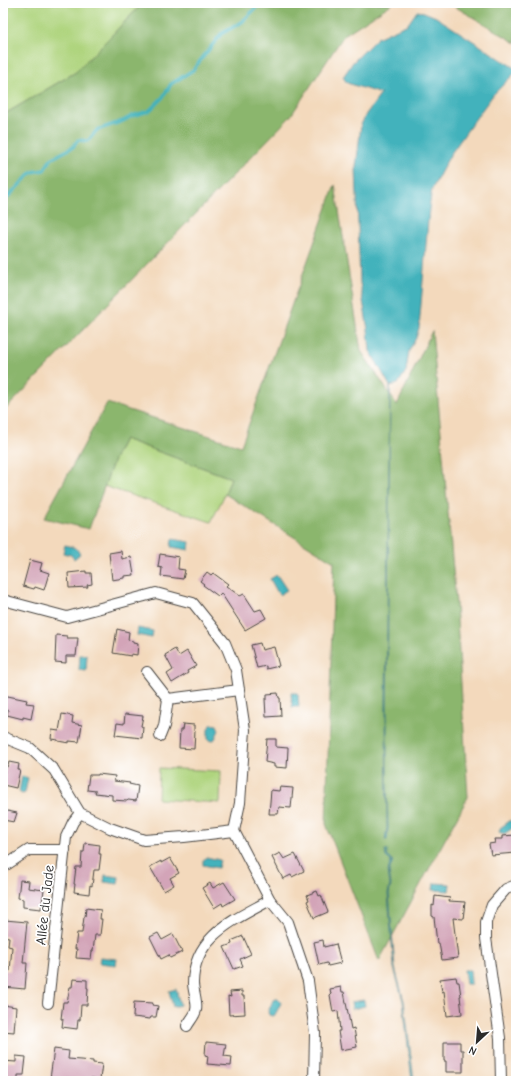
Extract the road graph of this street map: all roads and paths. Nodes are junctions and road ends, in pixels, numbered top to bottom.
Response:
1 (3, 600) edge
2 (148, 672) dead end
3 (239, 690) junction
4 (168, 699) junction
5 (160, 736) dead end
6 (3, 737) edge
7 (80, 813) junction
8 (234, 831) junction
9 (65, 850) junction
10 (3, 867) edge
11 (516, 885) edge
12 (270, 900) junction
13 (48, 1003) dead end
14 (187, 1026) dead end
15 (314, 1081) edge
16 (501, 1081) edge

1 - 3 street
2 - 4 street
3 - 4 street
3 - 8 street
4 - 5 street
6 - 7 street
7 - 8 street
7 - 9 street, Allée du Jade
8 - 12 street
9 - 10 street
9 - 13 street, Allée du Jade
11 - 16 street
12 - 14 street
12 - 15 street

